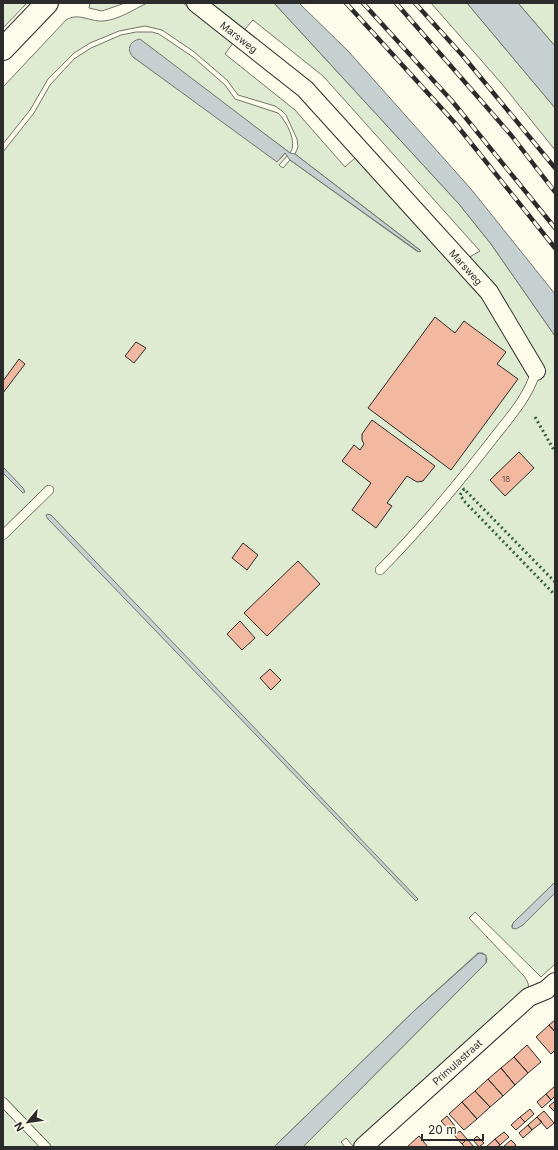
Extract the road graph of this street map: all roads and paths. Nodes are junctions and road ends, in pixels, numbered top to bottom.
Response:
1 (47, 3) edge
2 (196, 3) edge
3 (3, 49) edge
4 (536, 371) joint
5 (49, 490) dead end
6 (3, 535) edge
7 (380, 570) dead end
8 (555, 982) edge
9 (3, 1102) edge
10 (46, 1147) edge
11 (363, 1147) edge

1 - 3 main road
2 - 4 street, Marsweg
4 - 7 lane, Marsweg
5 - 6 lane
8 - 11 street, Primulastraat
9 - 10 lane

